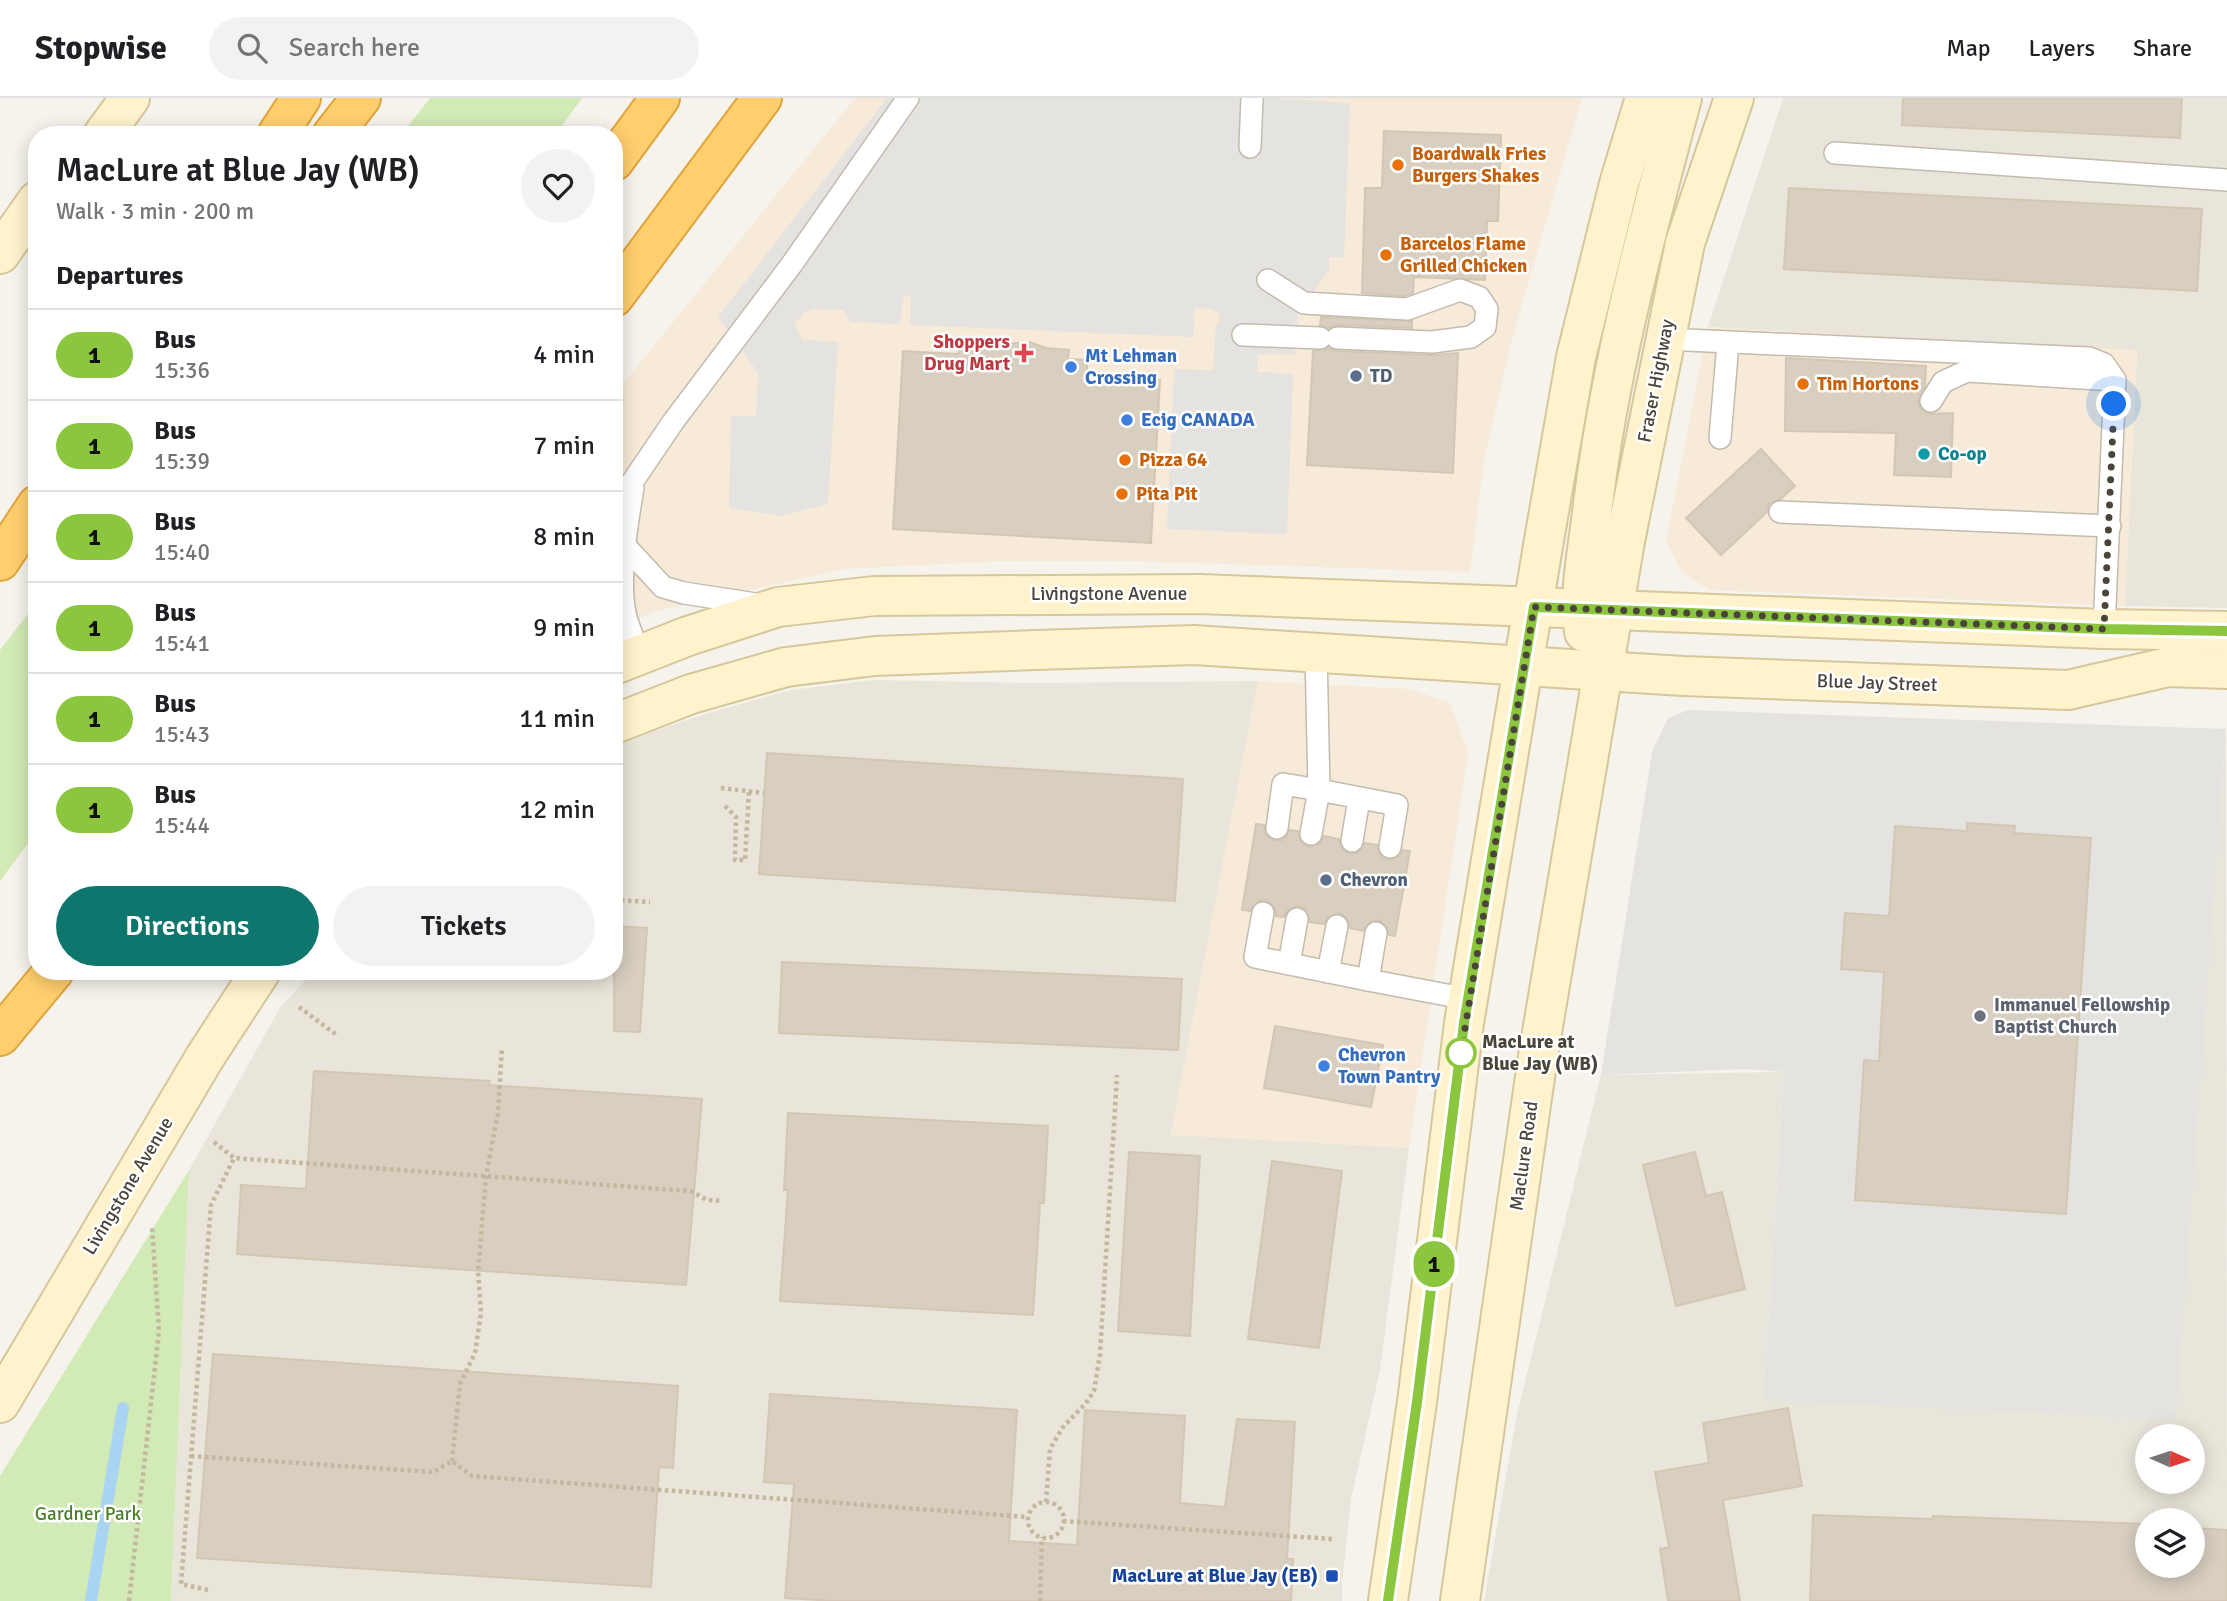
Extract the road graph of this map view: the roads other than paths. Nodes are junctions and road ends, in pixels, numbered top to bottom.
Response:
1 (102, 98) edge
2 (130, 98) edge
3 (301, 98) edge
4 (361, 98) edge
5 (660, 98) edge
6 (762, 98) edge
7 (908, 98) edge
8 (1252, 98) edge
9 (1682, 98) edge
10 (1734, 98) edge
11 (1642, 104) edge
12 (86, 126) edge
13 (110, 126) edge
14 (283, 126) edge
15 (339, 126) edge
16 (1250, 147) dead end
17 (623, 149) edge
18 (1835, 153) dead end
19 (2227, 180) edge
20 (28, 214) edge
21 (28, 230) edge
22 (0, 254) edge
23 (0, 265) edge
24 (1268, 280) dead end
25 (623, 285) edge
26 (1243, 335) dead end
27 (1664, 339) junction
28 (1728, 343) junction
29 (2115, 380) junction
30 (1931, 401) dead end
31 (1720, 438) dead end
32 (634, 483) junction
33 (623, 497) edge
34 (1780, 512) dead end
35 (28, 519) edge
36 (2110, 526) junction
37 (28, 527) edge
38 (626, 547) junction
39 (0, 562) edge
40 (778, 607) junction
41 (1534, 607) junction
42 (1597, 609) junction
43 (2104, 629) junction
44 (2227, 631) edge
45 (1316, 652) junction
46 (627, 660) edge
47 (1524, 666) junction
48 (2227, 669) edge
49 (1604, 671) junction
50 (628, 719) edge
51 (1319, 790) junction
52 (1359, 799) junction
53 (1277, 828) dead end
54 (1311, 834) dead end
55 (1352, 841) dead end
56 (1390, 848) dead end
57 (1263, 914) dead end
58 (1297, 919) dead end
59 (1337, 926) dead end
60 (1376, 933) dead end
61 (1289, 964) junction
62 (28, 966) edge
63 (1328, 972) junction
64 (1368, 979) junction
65 (47, 980) edge
66 (255, 980) edge
67 (1468, 999) junction
68 (0, 1004) edge
69 (0, 1036) edge
70 (0, 1403) edge
71 (1388, 1601) edge
72 (1460, 1601) edge

1 - 12 street
2 - 13 street
3 - 14 highway
4 - 15 highway
5 - 17 highway
6 - 25 highway
7 - 32 lane
8 - 16 lane
9 - 42 street
10 - 27 street, Fraser Highway
11 - 41 street
18 - 19 lane
20 - 22 street
21 - 23 street
24 - 26 lane
27 - 28 lane
27 - 42 street, Fraser Highway
28 - 29 lane
28 - 31 lane
29 - 30 lane
29 - 36 lane
32 - 33 lane
32 - 38 lane
34 - 36 lane
35 - 39 highway
36 - 43 lane
37 - 39 highway
38 - 40 lane
38 - 46 lane
40 - 41 street, Livingstone Avenue
40 - 46 street, Livingstone Avenue
41 - 42 street, Livingstone Avenue
41 - 47 street
42 - 43 street
42 - 49 street, Fraser Highway
43 - 44 street
45 - 47 street
45 - 50 street
45 - 51 lane
46 - 50 street
47 - 49 street, Blue Jay Street
47 - 67 street
48 - 49 street, Blue Jay Street
49 - 72 street, Maclure Road
51 - 52 lane
51 - 53 lane
51 - 54 lane
52 - 55 lane
52 - 56 lane
57 - 61 lane
58 - 61 lane
59 - 63 lane
60 - 64 lane
61 - 63 lane
62 - 68 highway
63 - 64 lane
64 - 67 lane
65 - 69 highway
66 - 70 street, Livingstone Avenue
67 - 71 street

